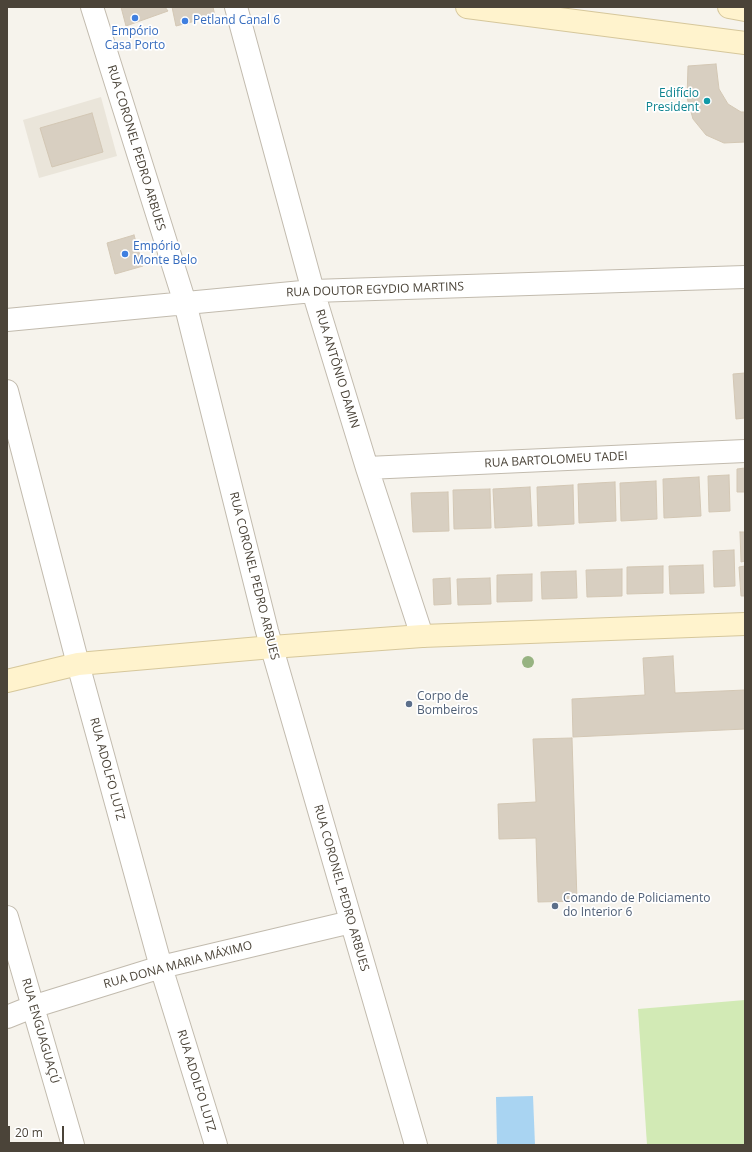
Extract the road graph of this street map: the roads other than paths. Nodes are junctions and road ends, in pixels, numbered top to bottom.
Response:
1 (92, 7) edge
2 (236, 7) edge
3 (466, 7) edge
4 (729, 7) edge
5 (489, 9) edge
6 (745, 10) edge
7 (745, 43) edge
8 (745, 277) edge
9 (313, 291) junction
10 (185, 302) junction
11 (7, 320) edge
12 (7, 391) edge
13 (745, 451) edge
14 (367, 468) junction
15 (745, 624) edge
16 (422, 636) junction
17 (272, 647) junction
18 (78, 664) junction
19 (7, 681) edge
20 (7, 917) edge
21 (351, 922) junction
22 (162, 967) junction
23 (32, 1007) junction
24 (7, 1017) edge
25 (73, 1145) edge
26 (216, 1145) edge
27 (416, 1145) edge

1 - 10 street, RUA CORONEL PEDRO ARBUES
2 - 9 street, RUA ANTÔNIO DAMIN
3 - 5 street
4 - 6 street
5 - 7 street
8 - 9 street, RUA DOUTOR EGYDIO MARTINS
9 - 10 street, RUA DOUTOR EGYDIO MARTINS
9 - 14 street, RUA ANTÔNIO DAMIN
10 - 11 street, RUA DOUTOR EGYDIO MARTINS
10 - 17 street, RUA CORONEL PEDRO ARBUES
12 - 18 street, RUA ADOLFO LUTZ
13 - 14 street, RUA BARTOLOMEU TADEI
14 - 16 street, RUA ANTÔNIO DAMIN
15 - 16 street
16 - 17 street
17 - 18 street
17 - 21 street, RUA CORONEL PEDRO ARBUES
18 - 19 street
18 - 22 street, RUA ADOLFO LUTZ
20 - 23 street, RUA ENGUAGUAÇÚ
21 - 22 street, RUA DONA MARIA MÁXIMO
21 - 27 street, RUA CORONEL PEDRO ARBUES
22 - 23 street, RUA DONA MARIA MÁXIMO
22 - 26 street, RUA ADOLFO LUTZ
23 - 24 street, RUA DONA MARIA MÁXIMO
23 - 25 street, RUA ENGUAGUAÇÚ

